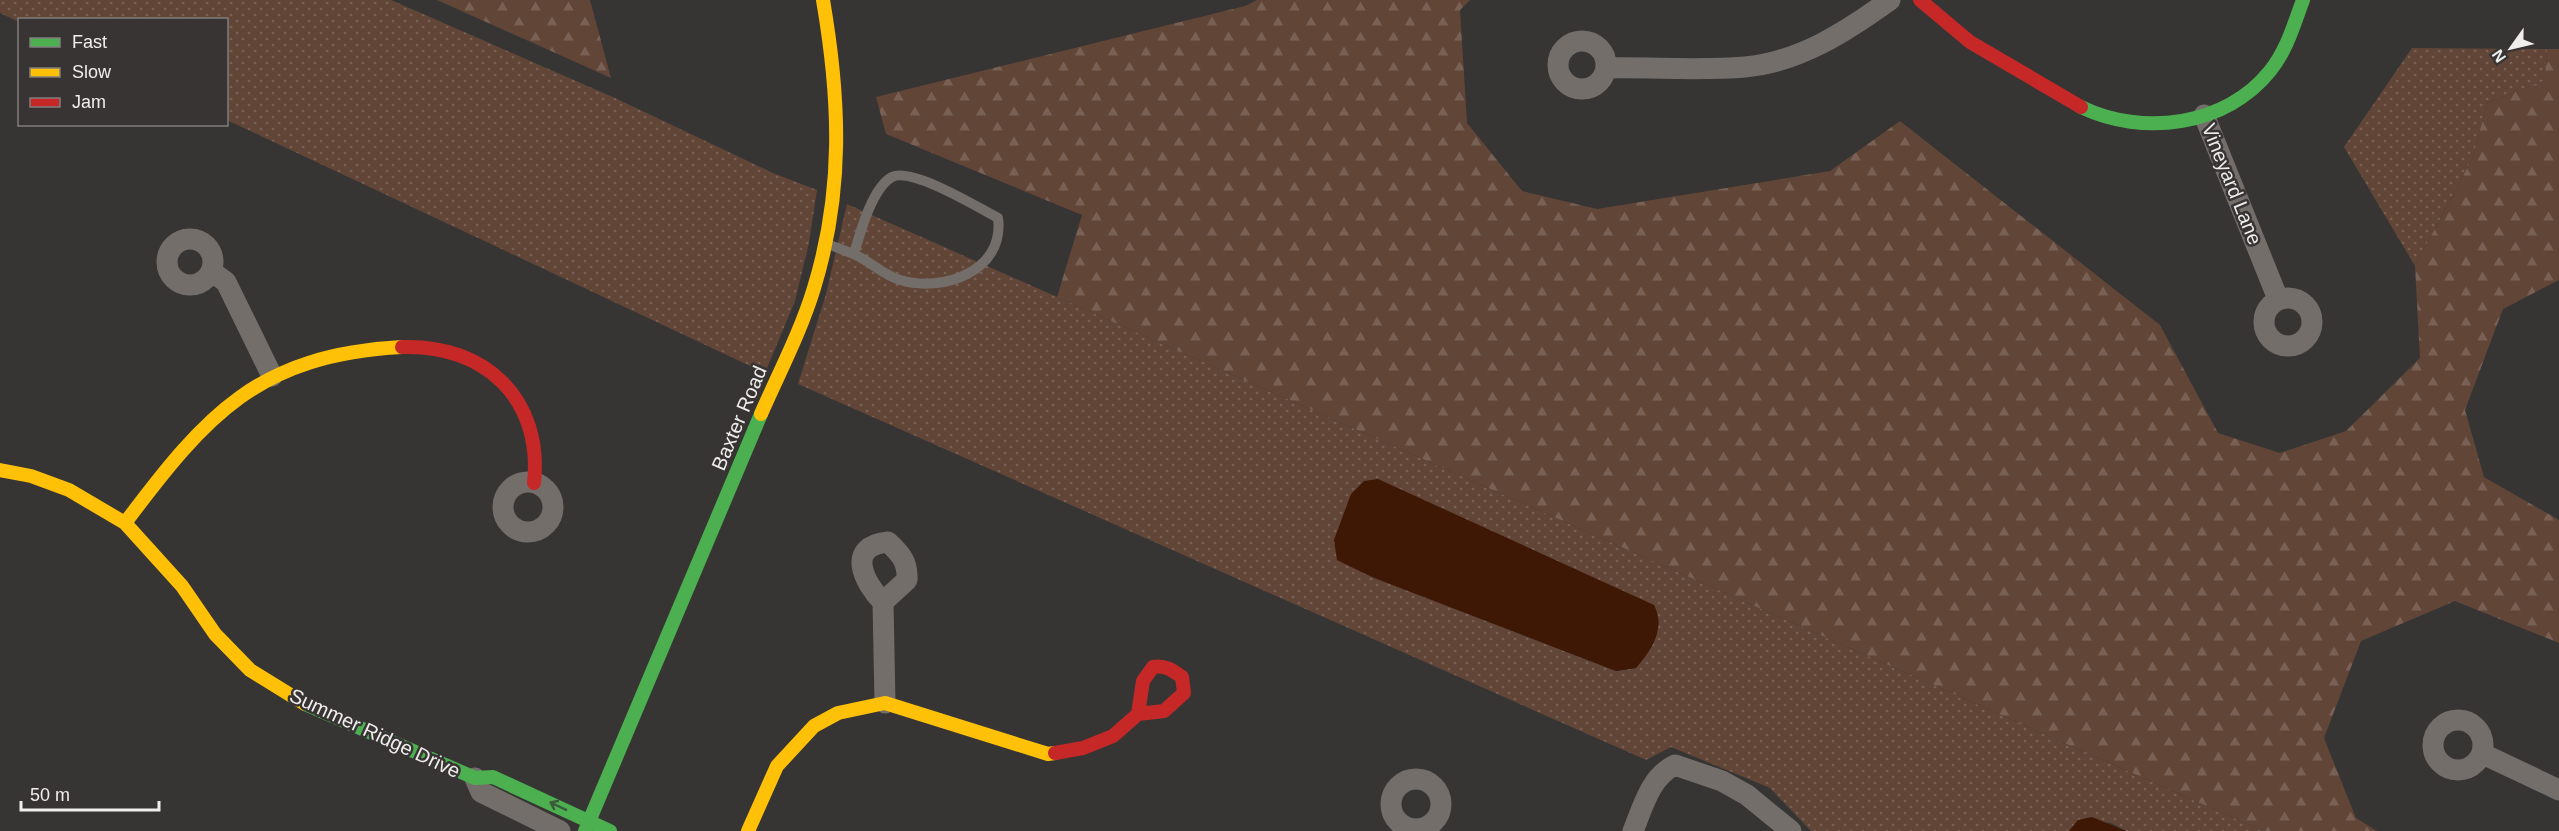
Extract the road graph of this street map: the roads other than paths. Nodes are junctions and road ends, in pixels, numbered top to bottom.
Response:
1 (823, 0) edge
2 (1890, 0) edge
3 (1920, 0) edge
4 (2303, 0) edge
5 (1607, 68) dead end
6 (2204, 116) junction
7 (824, 243) junction
8 (854, 254) junction
9 (211, 271) dead end
10 (2278, 299) dead end
11 (272, 376) junction
12 (0, 470) edge
13 (534, 483) dead end
14 (125, 523) junction
15 (883, 602) dead end
16 (885, 703) junction
17 (1138, 714) dead end
18 (2483, 754) dead end
19 (475, 778) junction
20 (2559, 790) edge
21 (1777, 826) edge
22 (587, 827) edge
23 (560, 831) edge
24 (610, 831) edge
25 (748, 831) edge
26 (1633, 831) edge

1 - 7 street, Baxter Road
2 - 5 street
3 - 6 street
4 - 6 street, Vineyard Lane
6 - 10 street, Vineyard Lane
7 - 8 lane
7 - 22 street, Baxter Road
8 - 8 lane
9 - 11 street
11 - 13 street
11 - 14 street
12 - 14 street, Summer Ridge Drive
14 - 19 street, Summer Ridge Drive
15 - 16 street
16 - 17 street
16 - 25 street
18 - 20 street
22 -> 19 street, Summer Ridge Drive
19 - 23 street, Summer Ridge Drive
21 - 26 street
22 - 24 street, Summer Ridge Drive

